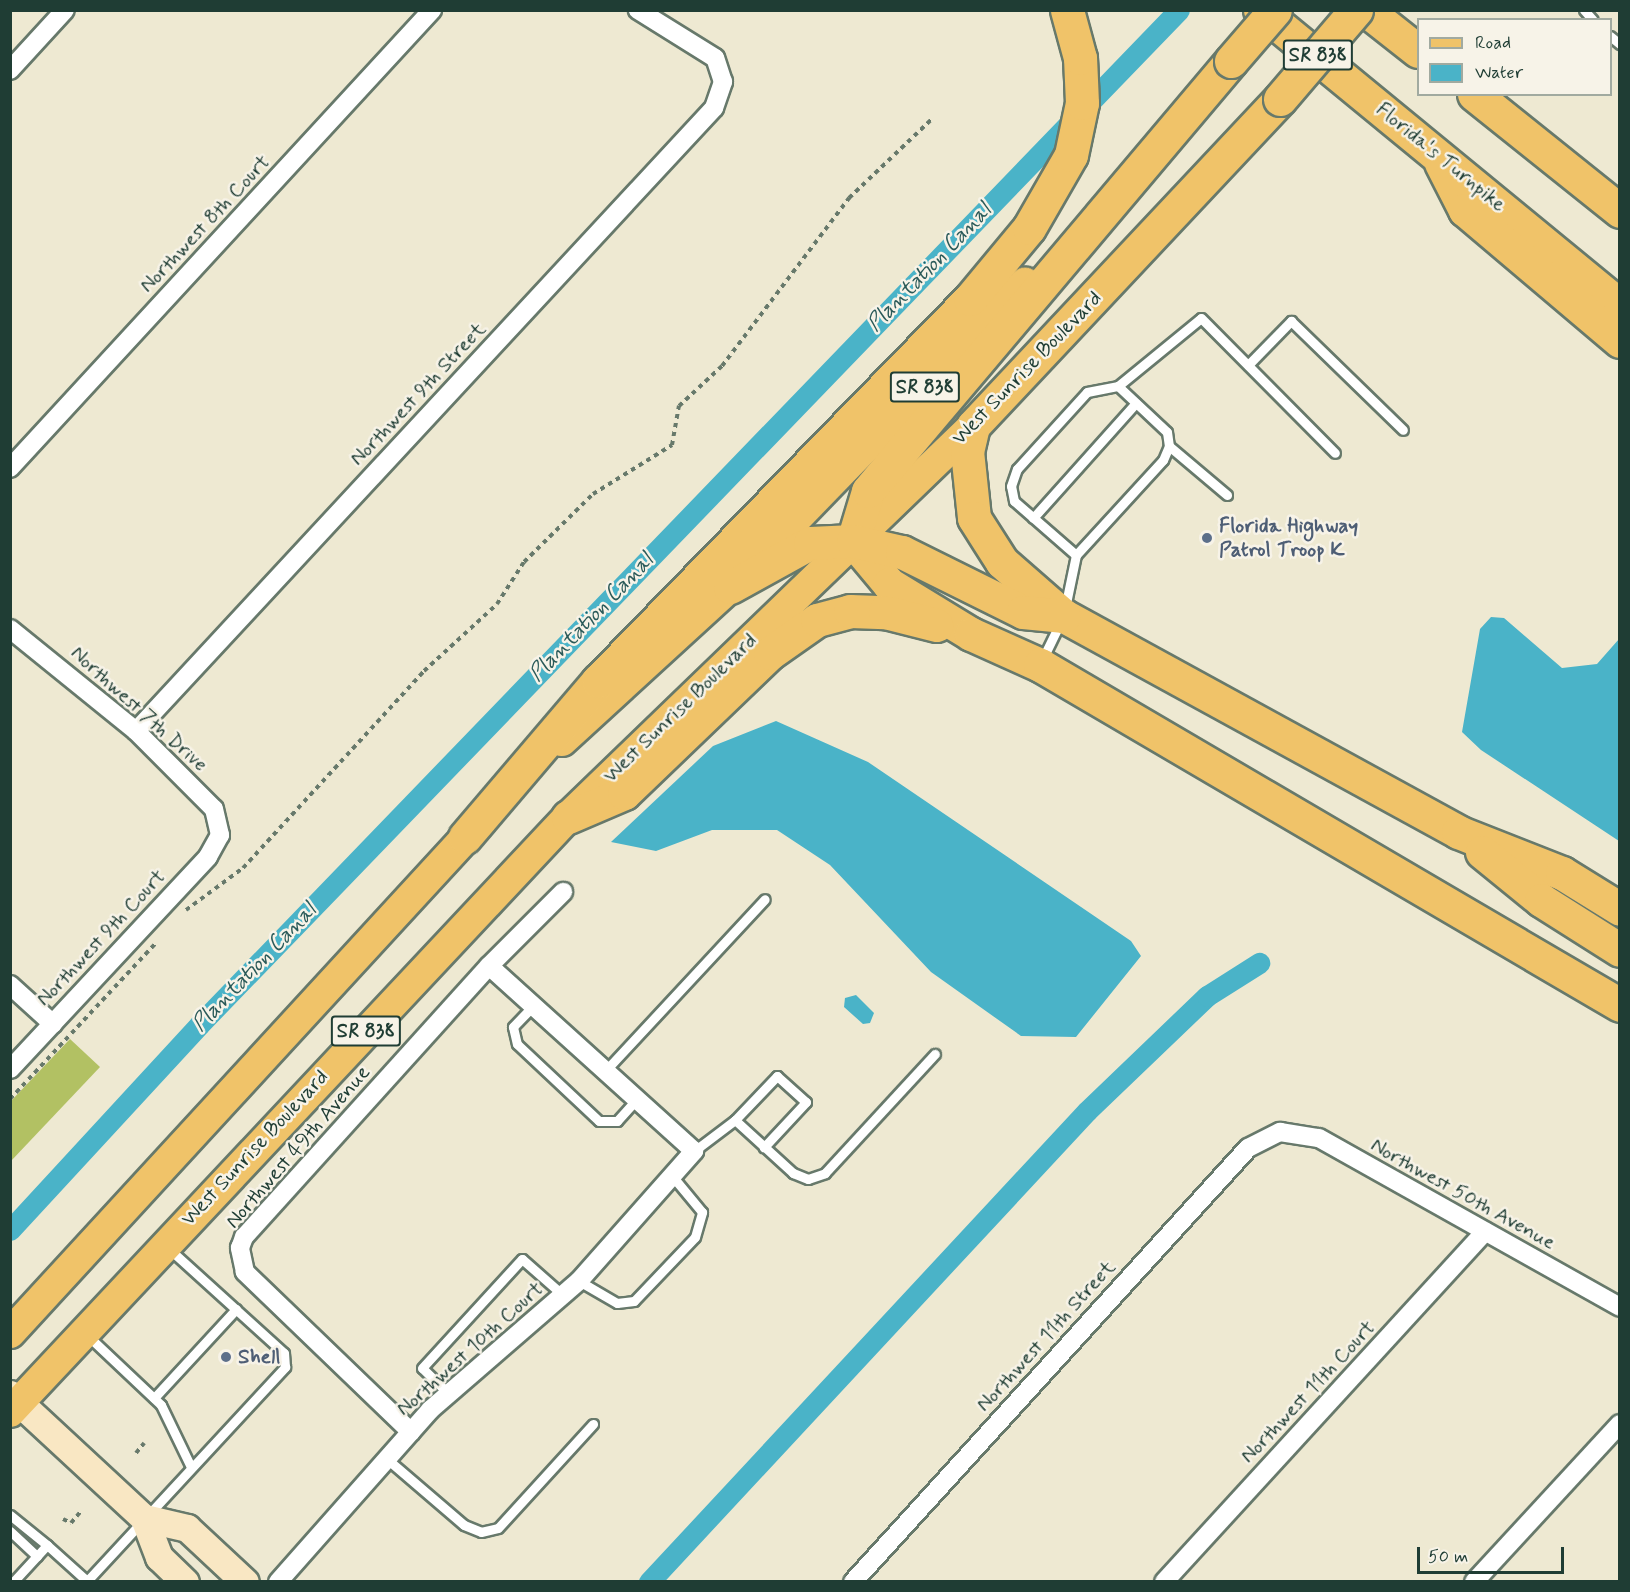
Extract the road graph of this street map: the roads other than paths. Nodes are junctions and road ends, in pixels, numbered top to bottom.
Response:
1 (65, 10) edge
2 (432, 10) edge
3 (639, 10) edge
4 (1067, 10) edge
5 (1260, 10) edge
6 (1275, 10) edge
7 (1356, 10) edge
8 (1366, 10) edge
9 (1417, 49) edge
10 (10, 70) edge
11 (1477, 96) edge
12 (1434, 151) junction
13 (1585, 181) junction
14 (1120, 187) junction
15 (1620, 203) edge
16 (1620, 212) edge
17 (1620, 306) edge
18 (1620, 341) edge
19 (1248, 365) junction
20 (1118, 386) junction
21 (1136, 403) junction
22 (973, 426) junction
23 (1403, 430) dead end
24 (1169, 446) junction
25 (1335, 453) dead end
26 (10, 468) edge
27 (1227, 495) dead end
28 (1033, 518) junction
29 (853, 541) junction
30 (1076, 555) junction
31 (730, 587) junction
32 (1064, 616) junction
33 (10, 629) edge
34 (971, 634) junction
35 (1040, 665) junction
36 (136, 731) junction
37 (568, 817) junction
38 (1458, 832) junction
39 (220, 835) joint
40 (465, 837) junction
41 (563, 892) dead end
42 (765, 899) dead end
43 (1620, 909) edge
44 (1620, 950) edge
45 (489, 966) junction
46 (10, 986) edge
47 (1605, 990) edge
48 (533, 1005) junction
49 (1620, 1005) edge
50 (53, 1023) junction
51 (935, 1054) dead end
52 (10, 1069) edge
53 (606, 1070) junction
54 (637, 1099) junction
55 (735, 1120) junction
56 (1280, 1132) joint
57 (764, 1146) junction
58 (694, 1152) junction
59 (673, 1177) junction
60 (1485, 1232) junction
61 (164, 1245) junction
62 (579, 1281) junction
63 (563, 1295) junction
64 (1620, 1307) edge
65 (236, 1309) junction
66 (84, 1332) junction
67 (10, 1333) edge
68 (449, 1394) junction
69 (154, 1398) junction
70 (13, 1403) edge
71 (593, 1424) dead end
72 (1620, 1424) edge
73 (411, 1432) junction
74 (387, 1459) junction
75 (191, 1467) junction
76 (10, 1515) edge
77 (144, 1518) junction
78 (10, 1531) edge
79 (46, 1545) junction
80 (37, 1556) junction
81 (179, 1580) edge
82 (13, 1581) edge
83 (245, 1581) edge
84 (278, 1581) edge
85 (854, 1581) edge
86 (1164, 1581) edge
87 (1474, 1581) edge

1 - 10 street
2 - 26 street, Northwest 8th Court
3 - 36 street, Northwest 9th Street
4 - 40 highway
5 - 12 highway, Florida's Turnpike
6 - 14 highway, SR 838, bridge
7 - 22 highway, West Sunrise Boulevard / SR 838, bridge
8 - 9 highway
11 - 13 highway
12 - 17 highway, Florida's Turnpike
12 - 18 highway
13 - 15 highway
13 - 16 highway
14 - 29 highway
14 - 31 main road, SR 838
19 - 20 lane
19 - 23 lane
19 - 25 lane
20 - 21 lane
20 - 28 lane
21 - 24 lane
21 - 28 lane
22 - 29 main road, West Sunrise Boulevard / SR 838
22 - 32 highway
24 - 27 lane
24 - 30 lane
28 - 30 lane
29 - 31 highway
29 - 32 highway
29 - 34 highway
29 - 37 main road, West Sunrise Boulevard / SR 838
30 - 32 lane
31 - 40 main road, SR 838
32 - 35 lane
32 - 38 highway
33 - 36 street, Northwest 7th Drive
34 - 35 highway
34 - 37 highway
35 - 47 highway
36 - 39 street, Northwest 7th Drive
37 - 61 main road, West Sunrise Boulevard / SR 838
38 - 43 highway
38 - 44 highway
39 - 50 street, Northwest 9th Court
40 - 67 main road, SR 838
41 - 45 street, Northwest 49th Avenue
42 - 53 lane
45 - 48 street
45 - 73 street, Northwest 49th Avenue
46 - 50 street
47 - 49 highway
48 - 53 street
48 - 54 lane
50 - 52 street, Northwest 9th Court
51 - 57 lane
53 - 54 street
54 - 58 street
55 - 57 lane
55 - 57 lane
55 - 58 lane
56 - 60 street, Northwest 50th Avenue
56 - 85 street, Northwest 11th Street
58 - 59 street, Northwest 10th Court
59 - 62 street, Northwest 10th Court
59 - 62 lane
60 - 64 street, Northwest 50th Avenue
60 - 86 street, Northwest 11th Court
61 - 65 lane
61 - 66 main road, West Sunrise Boulevard / SR 838
62 - 63 street, Northwest 10th Court
63 - 68 street, Northwest 10th Court
63 - 68 lane
65 - 69 lane
65 - 75 lane
66 - 69 lane
66 - 70 main road, West Sunrise Boulevard / SR 838
68 - 73 street, Northwest 10th Court
69 - 75 lane
70 - 77 street
71 - 74 lane
72 - 87 street
73 - 74 street, Northwest 10th Court
74 - 84 street, Northwest 10th Court
75 - 77 lane
76 - 79 lane
77 - 79 lane
77 - 81 street
77 - 83 street
78 - 80 lane
79 - 80 lane
80 - 82 lane

